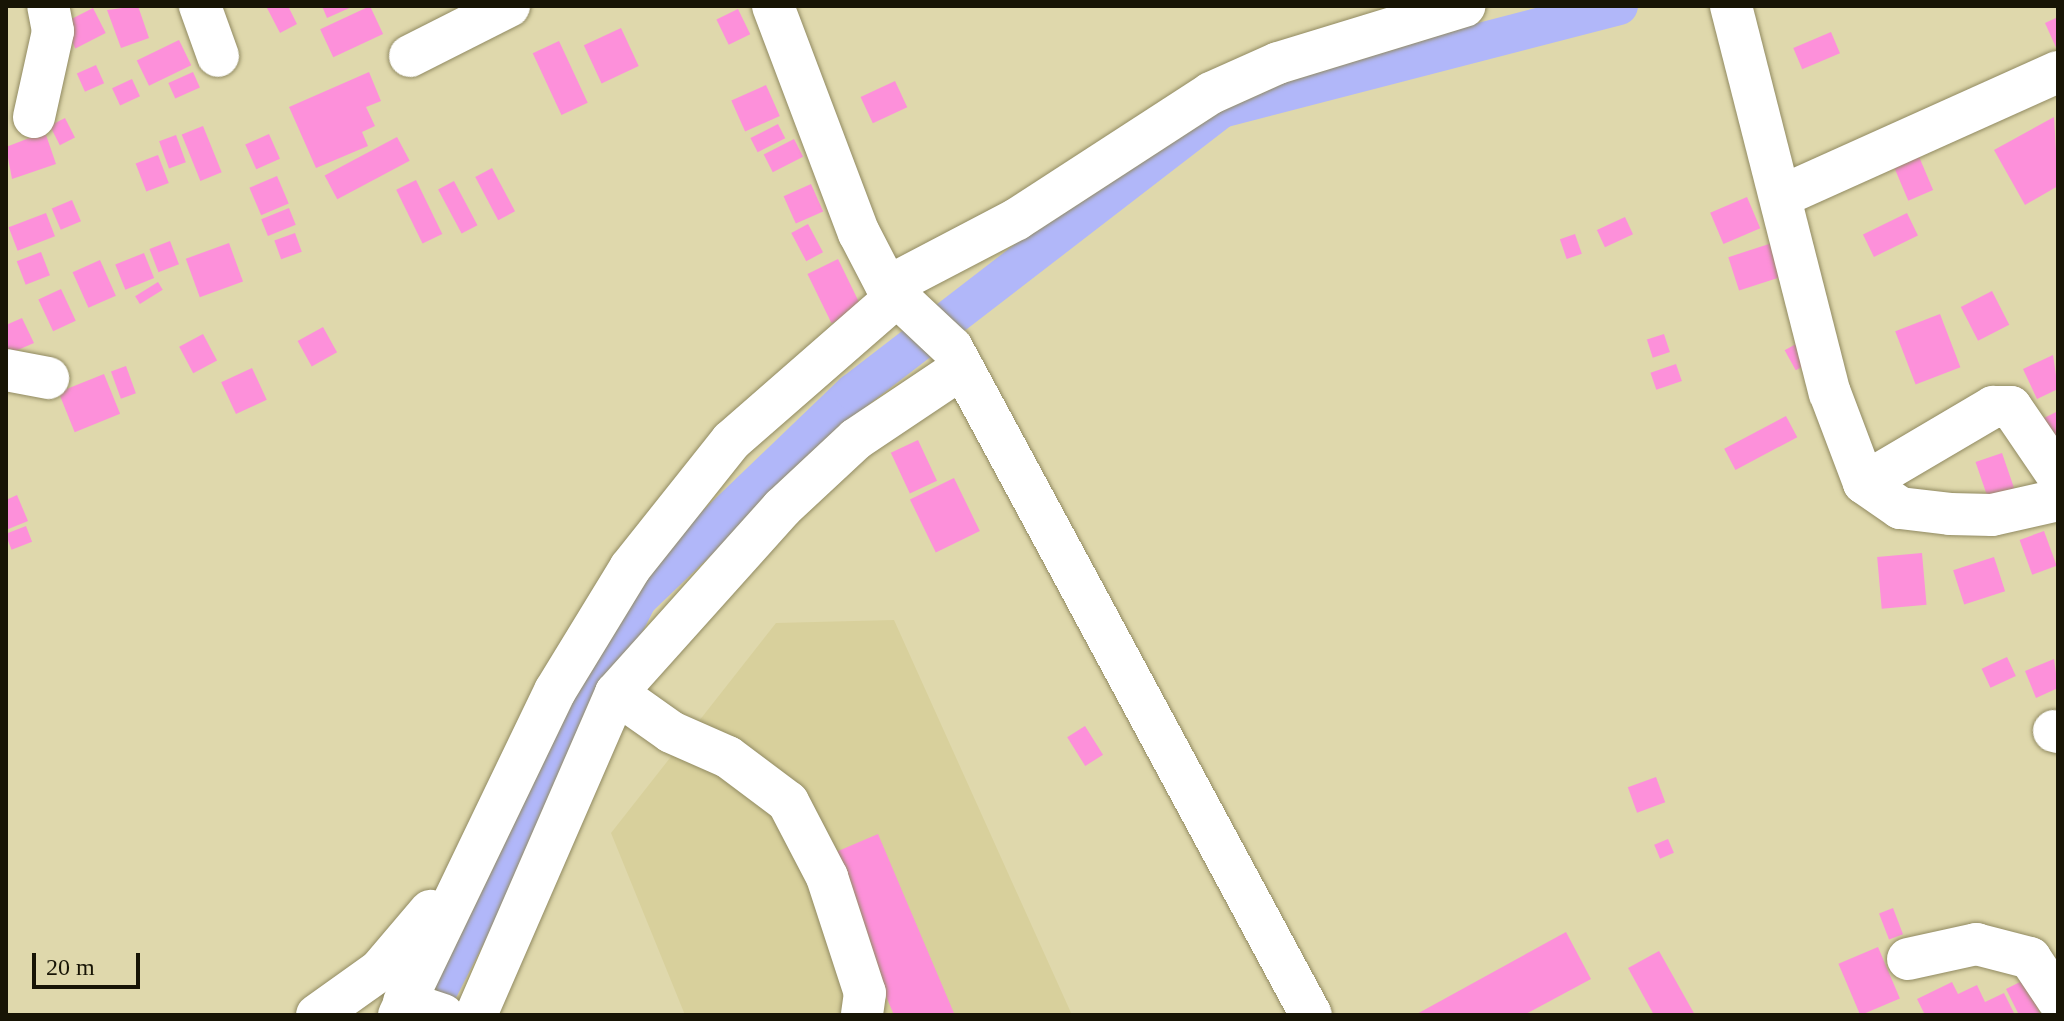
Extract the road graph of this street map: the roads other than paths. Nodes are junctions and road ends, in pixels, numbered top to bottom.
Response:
1 (48, 6) edge
2 (200, 6) edge
3 (509, 6) edge
4 (773, 6) edge
5 (1465, 6) edge
6 (1731, 6) edge
7 (218, 56) dead end
8 (410, 56) dead end
9 (2058, 72) edge
10 (34, 117) dead end
11 (1784, 195) junction
12 (895, 298) junction
13 (957, 358) junction
14 (6, 370) edge
15 (48, 378) dead end
16 (1864, 483) junction
17 (2057, 492) edge
18 (616, 693) junction
19 (465, 866) junction
20 (1908, 959) dead end
21 (2058, 1000) edge
22 (416, 1010) edge
23 (317, 1015) edge
24 (476, 1015) edge
25 (862, 1015) edge
26 (1311, 1015) edge

1 - 10 street
2 - 7 street
3 - 8 street
4 - 12 street
5 - 12 street
6 - 11 street
9 - 11 street
11 - 16 street
12 - 13 street
12 - 19 street
13 - 18 street
13 - 26 street
14 - 15 street
16 - 17 street
16 - 17 street
18 - 24 street
18 - 25 street
19 - 22 street
19 - 23 street
20 - 21 street

